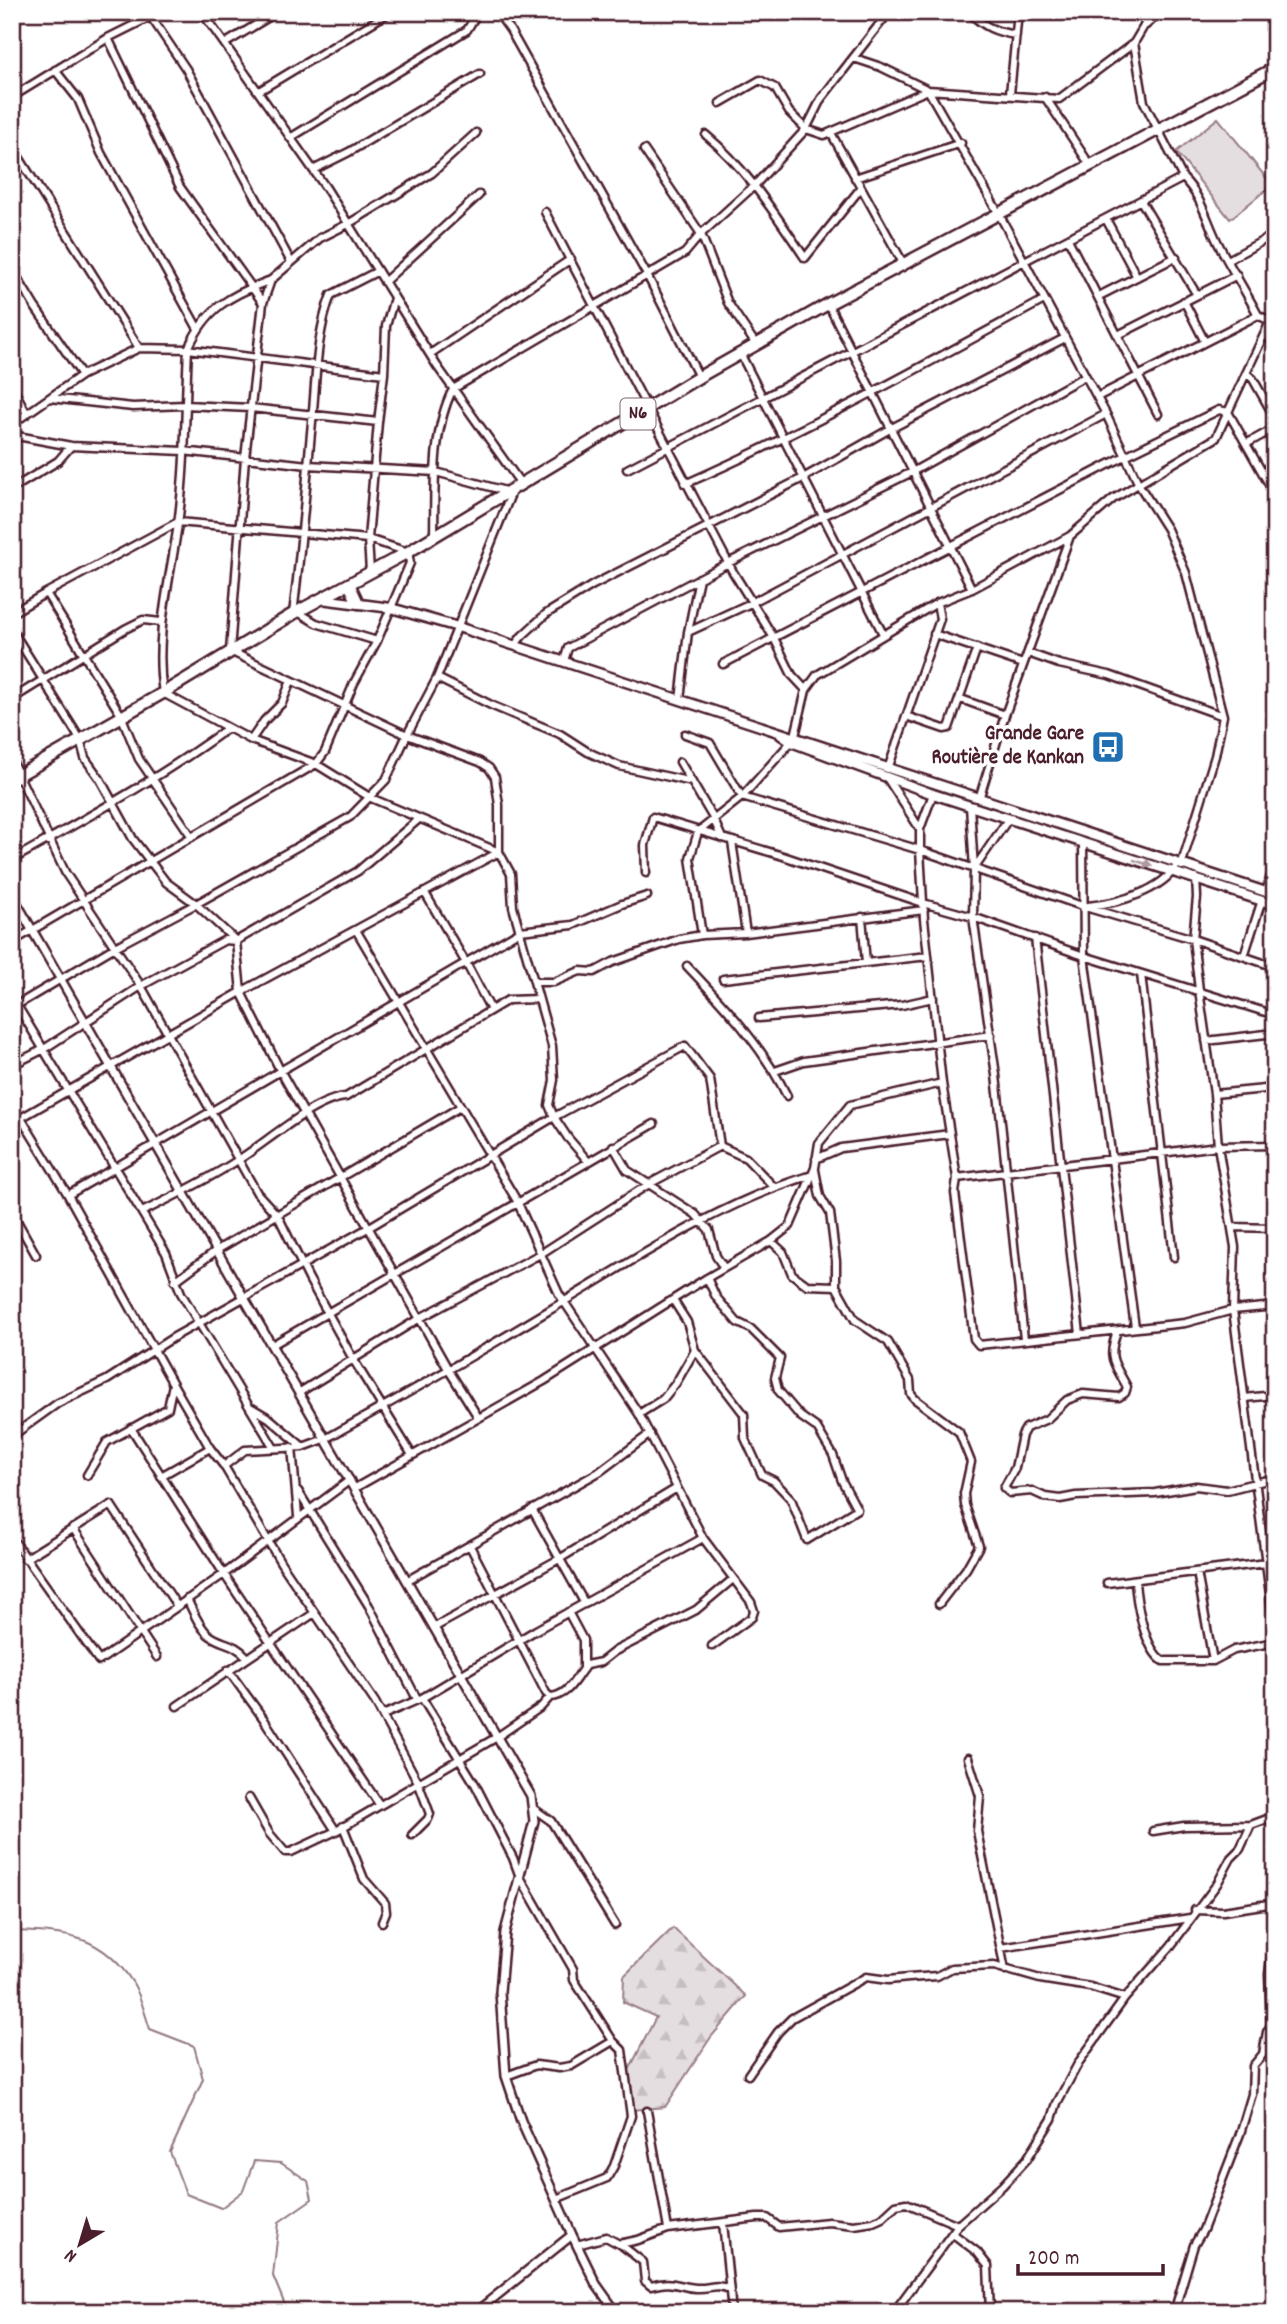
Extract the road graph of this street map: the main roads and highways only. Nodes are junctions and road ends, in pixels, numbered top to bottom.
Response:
1 (1275, 68) edge
2 (349, 584) junction
3 (321, 599) junction
4 (358, 603) junction
5 (888, 773) junction
6 (16, 777) edge
7 (1177, 868) junction
8 (1267, 895) edge
9 (1275, 905) edge

1 - 2 highway, N6
2 - 3 highway, N6
2 - 4 highway
3 - 4 main road
3 - 6 highway, N6
4 - 5 main road
5 - 7 main road
5 -> 7 main road
7 - 8 main road
7 - 8 main road
8 - 9 main road

